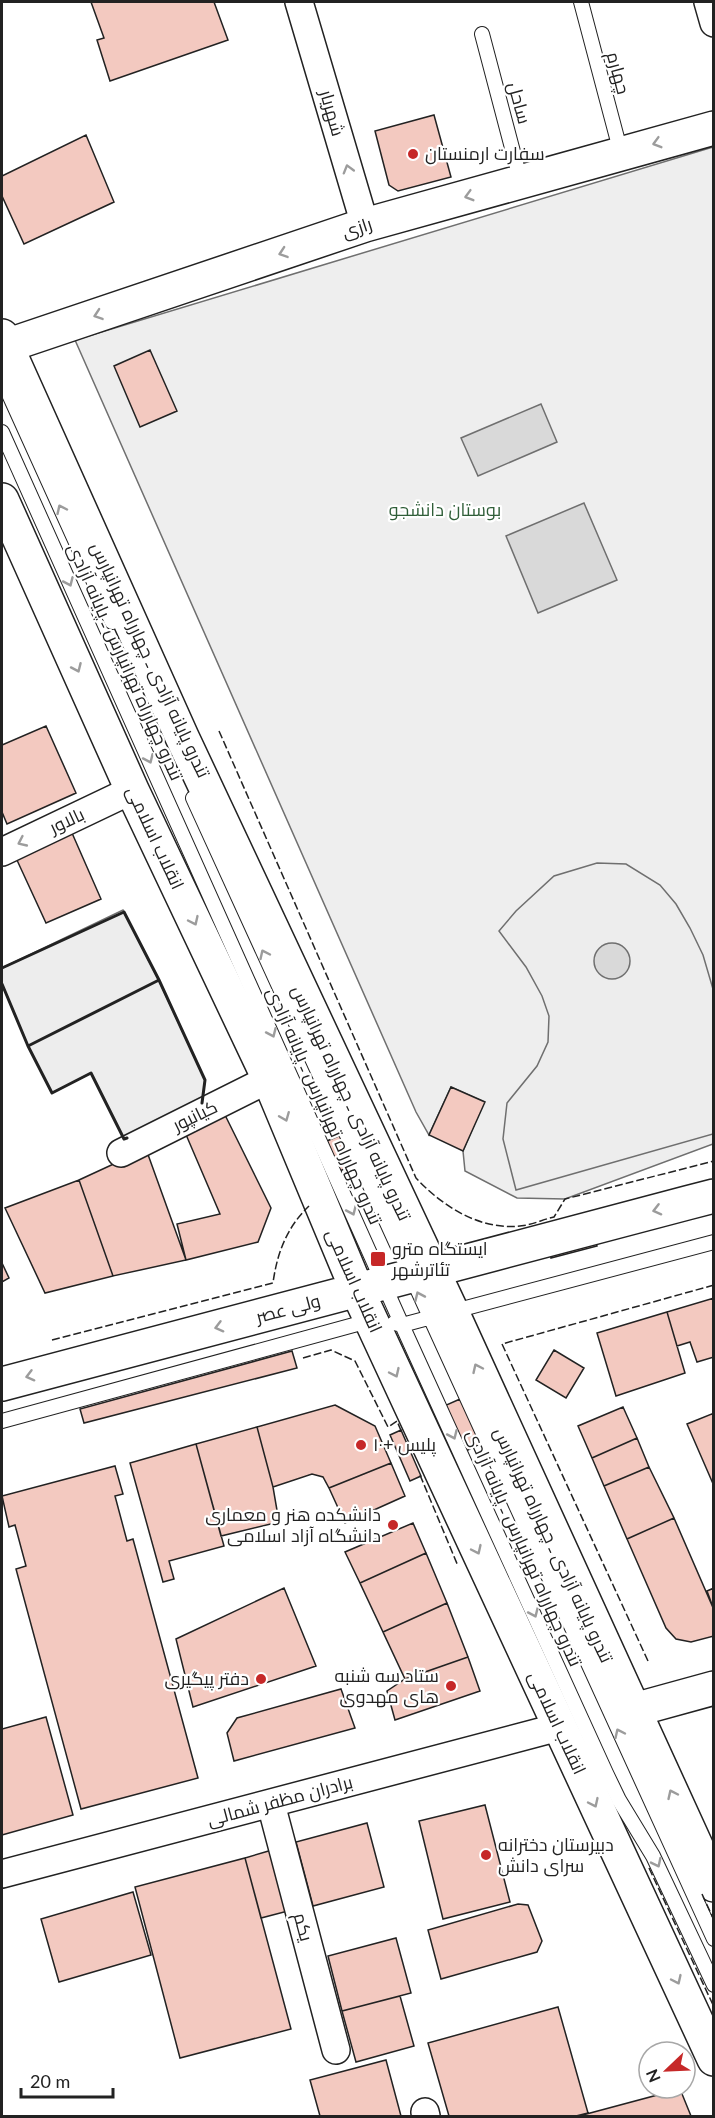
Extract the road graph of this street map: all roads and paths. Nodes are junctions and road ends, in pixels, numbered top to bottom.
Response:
1 (299, 2) edge
2 (580, 2) edge
3 (708, 2) edge
4 (714, 22) edge
5 (482, 34) dead end
6 (714, 128) edge
7 (621, 153) junction
8 (521, 182) junction
9 (364, 225) junction
10 (4, 341) edge
11 (2, 379) edge
12 (2, 432) edge
13 (2, 500) edge
14 (120, 638) dead end
15 (189, 789) dead end
16 (132, 790) junction
17 (2, 852) edge
18 (270, 1079) junction
19 (121, 1153) dead end
20 (714, 1196) edge
21 (714, 1242) edge
22 (396, 1279) junction
23 (440, 1315) junction
24 (387, 1322) junction
25 (2, 1384) edge
26 (2, 1421) edge
27 (714, 1688) edge
28 (634, 1710) junction
29 (559, 1727) junction
30 (271, 1804) junction
31 (2, 1874) edge
32 (714, 1885) edge
33 (714, 1939) edge
34 (714, 1985) edge
35 (336, 2050) dead end
36 (714, 2059) edge

9 -> 1 street, شهریار
2 - 7 lane, چهارم
3 - 4 street
5 - 8 lane, ساحل
6 -> 7 main road, رازی
7 - 8 main road, رازی
8 -> 9 main road, رازی
9 -> 10 main road, رازی
10 - 22 main road, انقلاب اسلامی
14 -> 11 lane, تندرو پایانه آزادی ـ چهارراه تهرانپارس
12 -> 22 lane, تندرو چهارراه تهرانپارس ـ پایانه آزادی
13 -> 16 main road, انقلاب اسلامی
22 -> 15 lane, تندرو پایانه آزادی ـ چهارراه تهرانپارس
16 -> 17 street, بالاور
16 -> 18 main road, انقلاب اسلامی
18 - 19 street, کیانپور
18 -> 22 main road, انقلاب اسلامی
20 -> 22 main road, ولی عصر
21 - 23 lane
23 -> 22 main road, انقلاب اسلامی
22 - 24 main road, انقلاب اسلامی
22 -> 25 main road, ولی عصر
23 - 24 lane
28 -> 23 main road, انقلاب اسلامی
33 -> 23 lane, تندرو پایانه آزادی ـ چهارراه تهرانپارس
24 - 26 lane
24 -> 29 main road, انقلاب اسلامی
24 -> 34 lane, تندرو چهارراه تهرانپارس ـ پایانه آزادی
27 - 28 main road
32 -> 28 main road, انقلاب اسلامی
29 - 30 street, برادران مظفر شمالی
29 -> 36 main road, انقلاب اسلامی
30 - 31 street, برادران مظفر شمالی
30 - 35 street, یکم

